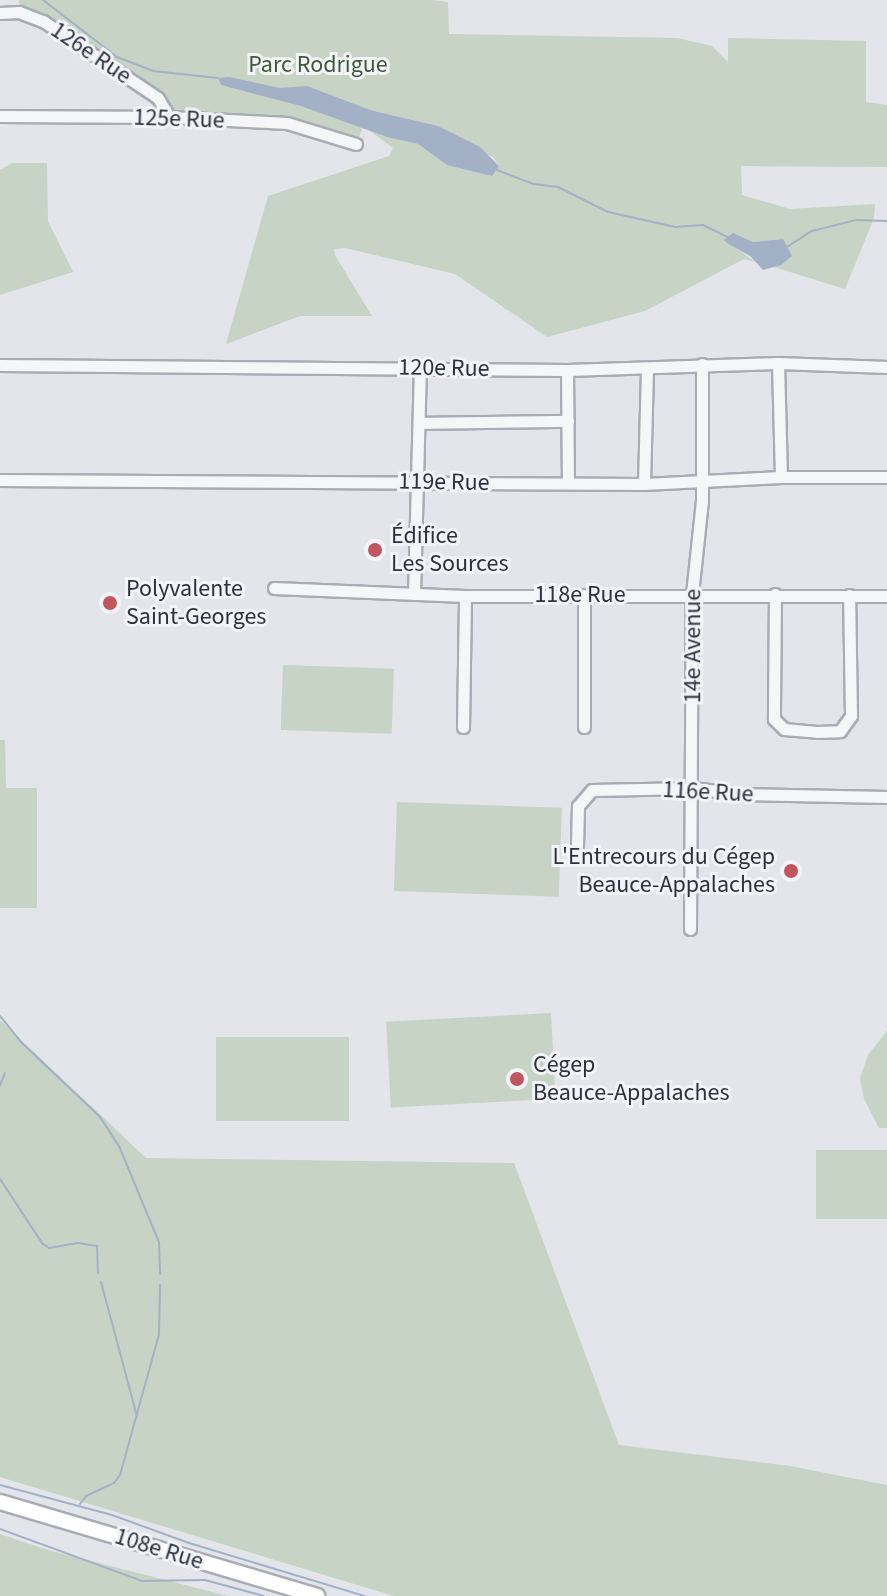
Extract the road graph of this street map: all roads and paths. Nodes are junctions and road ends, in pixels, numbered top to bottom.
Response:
1 (0, 13) edge
2 (0, 116) edge
3 (169, 117) junction
4 (356, 144) dead end
5 (778, 363) junction
6 (702, 364) junction
7 (0, 365) edge
8 (887, 367) edge
9 (420, 368) junction
10 (647, 369) junction
11 (567, 370) junction
12 (568, 421) junction
13 (419, 423) junction
14 (781, 477) junction
15 (887, 477) edge
16 (0, 480) edge
17 (701, 481) junction
18 (416, 482) junction
19 (568, 483) junction
20 (644, 484) junction
21 (274, 588) dead end
22 (414, 594) junction
23 (692, 594) junction
24 (775, 594) junction
25 (584, 595) junction
26 (849, 595) junction
27 (465, 596) junction
28 (887, 596) edge
29 (463, 727) dead end
30 (584, 727) dead end
31 (693, 788) junction
32 (887, 797) edge
33 (577, 846) dead end
34 (690, 929) dead end
35 (0, 1502) edge
36 (317, 1596) edge

1 - 3 street, 126e Rue
2 - 3 street, 125e Rue
3 - 4 street, 125e Rue
5 - 6 street, 120e Rue
5 - 8 street, 120e Rue
5 - 14 street
6 - 10 street, 120e Rue
6 - 17 street, 14e Avenue
7 - 9 street, 120e Rue
9 - 11 street, 120e Rue
9 - 13 street
10 - 11 street, 120e Rue
10 - 20 street
11 - 12 street
12 - 13 street
12 - 19 street
13 - 18 street
14 - 15 street, 119e Rue
14 - 17 street, 119e Rue
16 - 18 street, 119e Rue
17 - 20 street, 119e Rue
17 - 23 street, 14e Avenue
18 - 19 street, 119e Rue
18 - 22 street
19 - 20 street, 119e Rue
21 - 22 street, 118e Rue
22 - 27 street, 118e Rue
23 - 24 street, 118e Rue
23 - 25 street, 118e Rue
23 - 31 street, 14e Avenue
24 - 26 street, 118e Rue
24 - 26 street
25 - 27 street, 118e Rue
25 - 30 street
26 - 28 street, 118e Rue
27 - 29 street
31 - 32 street, 116e Rue
31 - 33 street, 116e Rue
31 - 34 street, 14e Avenue
35 - 36 main road, 108e Rue

